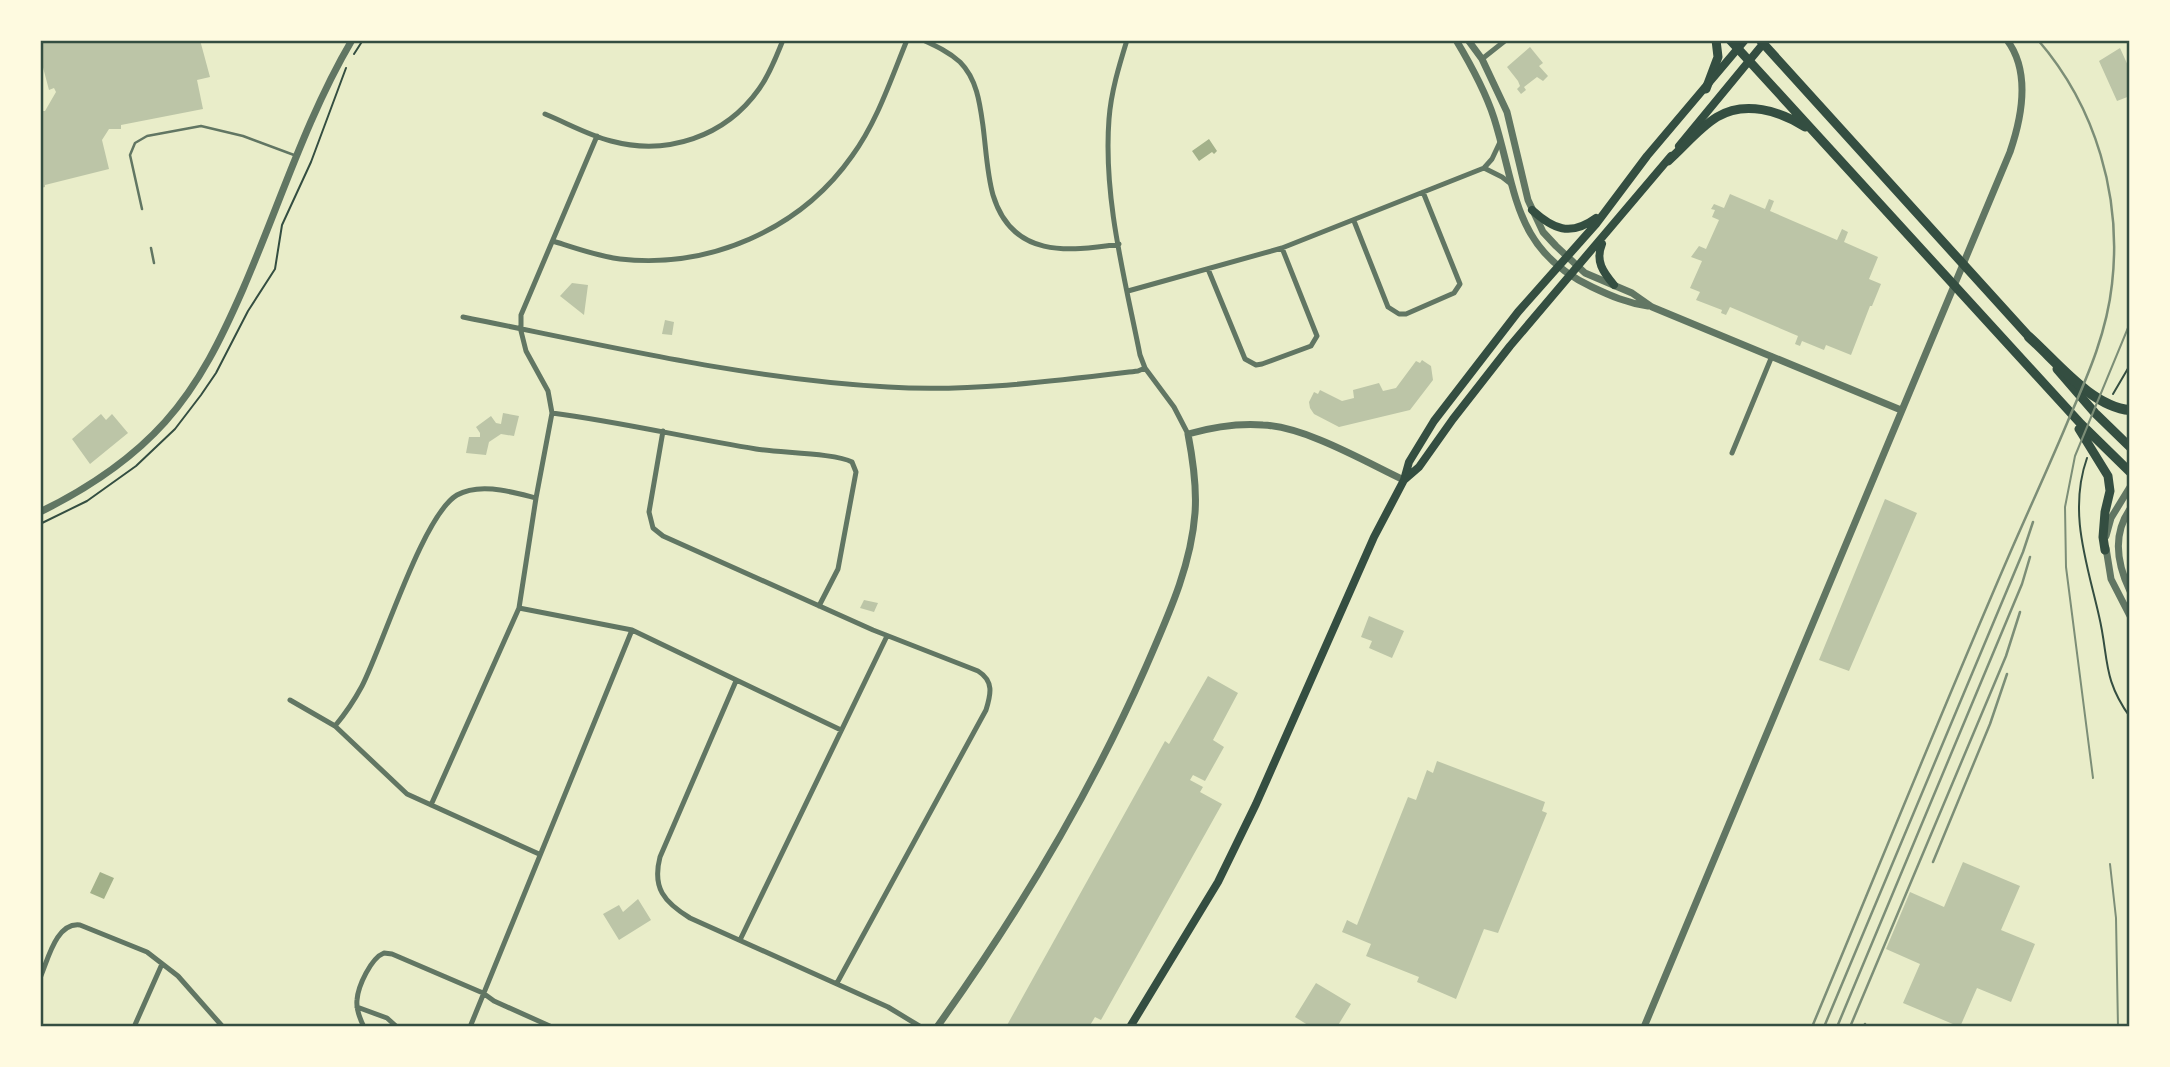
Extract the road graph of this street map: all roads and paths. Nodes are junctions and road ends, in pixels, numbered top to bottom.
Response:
1 (352, 40) edge
2 (783, 40) edge
3 (907, 40) edge
4 (923, 40) edge
5 (1127, 40) edge
6 (1456, 40) edge
7 (1468, 40) edge
8 (1506, 40) edge
9 (1716, 40) edge
10 (1730, 40) edge
11 (1745, 40) edge
12 (2007, 40) edge
13 (1763, 41) edge
14 (1738, 49) junction
15 (1482, 59) junction
16 (1749, 61) junction
17 (1706, 89) junction
18 (545, 114) dead end
19 (597, 136) junction
20 (1818, 137) junction
21 (1500, 142) junction
22 (297, 156) junction
23 (1668, 161) junction
24 (1484, 169) junction
25 (1511, 184) junction
26 (1423, 192) junction
27 (1613, 201) junction
28 (142, 209) dead end
29 (1532, 209) junction
30 (1354, 221) junction
31 (1604, 237) junction
32 (553, 241) junction
33 (1119, 244) junction
34 (151, 248) dead end
35 (1282, 248) junction
36 (1566, 257) junction
37 (154, 263) dead end
38 (1558, 266) junction
39 (1578, 267) junction
40 (1208, 268) junction
41 (1570, 276) junction
42 (1614, 285) junction
43 (1128, 290) junction
44 (1652, 307) junction
45 (463, 317) dead end
46 (520, 331) junction
47 (2029, 337) junction
48 (1772, 356) junction
49 (2130, 365) edge
50 (1145, 368) junction
51 (2115, 391) dead end
52 (2060, 401) junction
53 (1901, 410) junction
54 (2130, 410) edge
55 (552, 413) junction
56 (663, 432) junction
57 (1188, 434) junction
58 (2130, 447) edge
59 (1732, 453) dead end
60 (2086, 461) dead end
61 (2130, 472) edge
62 (1404, 480) junction
63 (2130, 486) edge
64 (536, 498) junction
65 (2130, 509) edge
66 (40, 512) edge
67 (2105, 550) junction
68 (2130, 591) edge
69 (819, 606) junction
70 (519, 608) junction
71 (2130, 616) edge
72 (632, 630) junction
73 (887, 636) junction
74 (736, 681) junction
75 (290, 700) dead end
76 (2130, 717) edge
77 (335, 726) junction
78 (841, 730) junction
79 (431, 805) junction
80 (539, 854) junction
81 (740, 940) junction
82 (162, 964) junction
83 (40, 978) edge
84 (837, 983) junction
85 (484, 993) junction
86 (358, 1007) junction
87 (134, 1027) edge
88 (223, 1027) edge
89 (364, 1027) edge
90 (397, 1027) edge
91 (470, 1027) edge
92 (552, 1027) edge
93 (921, 1027) edge
94 (937, 1027) edge
95 (1130, 1027) edge
96 (1644, 1027) edge

1 - 22 street
2 - 19 street
3 - 32 street
4 - 33 street
5 - 33 street
6 - 21 street
7 - 15 street
8 - 15 street
9 - 17 main road
10 - 14 main road
11 - 14 main road
12 - 53 street
13 - 16 main road
13 - 47 main road
14 - 16 main road
14 - 17 main road
15 - 29 street
16 - 20 main road
16 - 23 main road
17 - 27 main road
18 - 19 street
19 - 32 street
20 - 23 main road
20 - 52 main road
21 - 24 street
21 - 25 street
22 - 28 lane
22 - 66 street
23 - 31 main road
24 - 25 street
24 - 26 street
25 - 38 street
26 - 30 street
26 - 30 street
27 - 29 main road
27 - 36 main road
29 - 36 street
30 - 35 street
31 - 39 main road
31 - 42 main road
32 - 46 street
33 - 43 street
34 - 37 lane
35 - 40 street
35 - 40 street
36 - 38 main road
36 - 39 street
38 - 41 street
38 - 62 main road
39 - 41 main road
39 - 42 street
40 - 43 street
41 - 44 street
41 - 62 main road
42 - 44 street
43 - 50 street
44 - 48 street
45 - 46 street
46 - 50 street
46 - 55 street
47 - 54 highway
47 - 58 main road
48 - 53 street
48 - 59 street
49 - 51 path
50 - 57 street
52 - 61 main road
52 - 67 main road
53 - 96 street
55 - 56 street
55 - 64 street
56 - 69 street
56 - 69 street
57 - 62 street
57 - 94 street
60 - 76 path
62 - 95 main road
63 - 67 street
64 - 70 street
64 - 77 street
65 - 68 street
67 - 71 street
69 - 73 street
70 - 72 street
70 - 79 street
72 - 74 street
72 - 80 street
73 - 78 street
73 - 84 street
74 - 78 street
74 - 81 street
75 - 77 street
77 - 79 street
78 - 81 street
79 - 80 street
80 - 85 street
81 - 84 street
82 - 83 street
82 - 87 street
82 - 88 street
84 - 93 street
85 - 86 street
85 - 91 street
85 - 92 street
86 - 89 street
86 - 90 street

